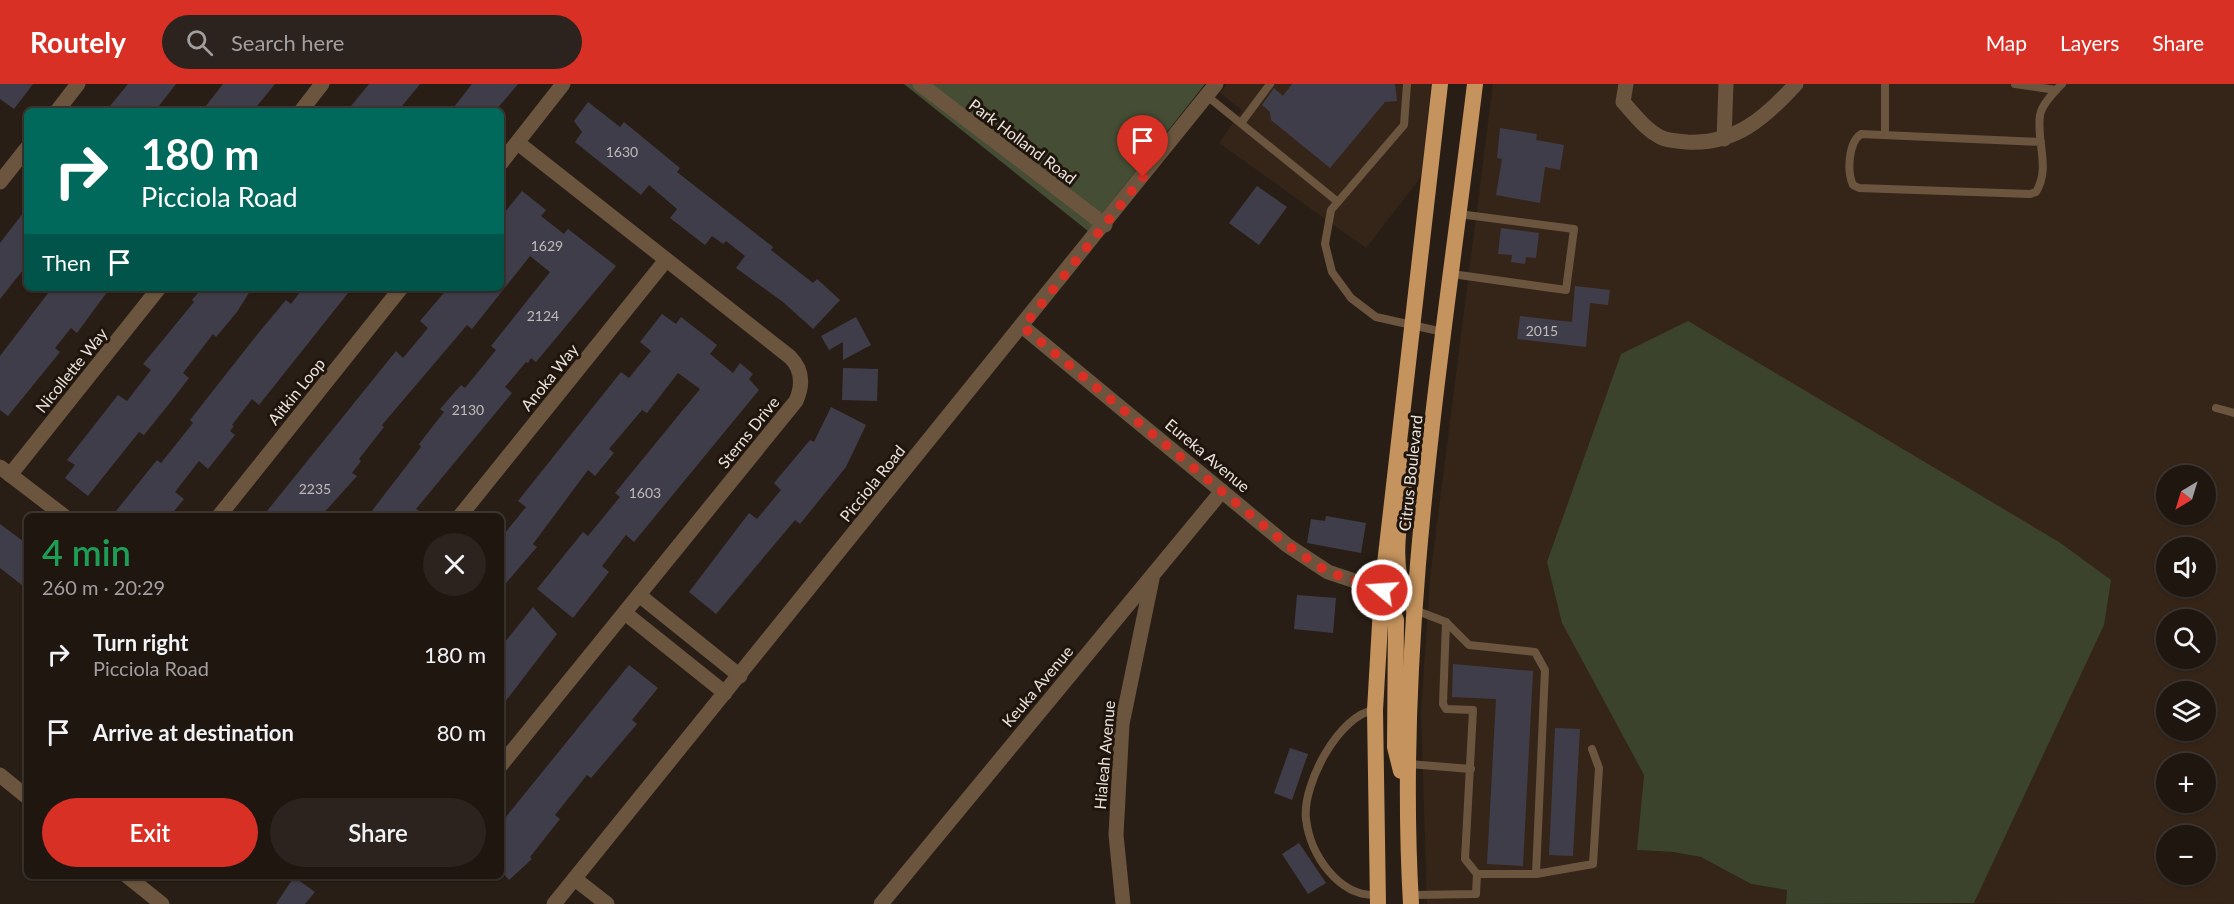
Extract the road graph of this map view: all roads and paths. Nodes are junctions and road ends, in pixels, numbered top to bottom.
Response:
1 (78, 84) edge
2 (322, 84) edge
3 (563, 84) edge
4 (921, 84) edge
5 (1270, 84) edge
6 (1407, 84) edge
7 (1440, 84) edge
8 (1474, 84) edge
9 (1626, 84) edge
10 (1726, 84) edge
11 (1796, 84) edge
12 (1885, 84) edge
13 (2015, 84) edge
14 (2059, 87) edge
15 (1212, 90) edge
16 (59, 108) edge
17 (303, 108) edge
18 (1241, 123) junction
19 (1885, 135) junction
20 (1724, 139) junction
21 (2041, 142) junction
22 (518, 143) junction
23 (24, 152) edge
24 (504, 160) edge
25 (0, 182) edge
26 (1338, 202) junction
27 (1459, 214) junction
28 (1104, 225) junction
29 (666, 260) junction
30 (1452, 274) junction
31 (156, 291) edge
32 (399, 291) edge
33 (1412, 325) junction
34 (1023, 327) junction
35 (1444, 333) junction
36 (1404, 395) junction
37 (2216, 408) dead end
38 (2234, 413) edge
39 (5, 471) edge
40 (1222, 491) junction
41 (60, 513) edge
42 (221, 513) edge
43 (462, 513) edge
44 (1153, 576) junction
45 (1382, 590) junction
46 (639, 595) junction
47 (1415, 610) junction
48 (625, 613) junction
49 (1446, 622) junction
50 (740, 676) junction
51 (725, 693) junction
52 (1375, 710) junction
53 (1592, 750) dead end
54 (504, 761) edge
55 (1407, 764) junction
56 (1470, 769) junction
57 (0, 775) edge
58 (24, 795) edge
59 (1408, 804) junction
60 (1477, 874) junction
61 (1536, 874) junction
62 (131, 879) edge
63 (575, 879) junction
64 (1411, 899) edge
65 (1378, 900) edge
66 (162, 904) edge
67 (554, 904) edge
68 (607, 904) edge
69 (881, 904) edge
70 (1123, 904) edge

1 - 16 street
2 - 17 street
3 - 22 street
4 - 28 street, Park Holland Road
5 - 18 lane
6 - 26 lane
7 - 33 highway, Citrus Boulevard
8 - 27 highway, Citrus Boulevard
9 - 20 street
10 - 20 street
11 - 20 street
12 - 19 lane
13 - 14 lane
14 - 21 lane
15 - 18 lane
15 - 28 street, Picciola Road
18 - 26 lane
19 - 21 lane
19 - 21 lane
22 - 24 street
22 - 29 street, Sterns Drive
23 - 25 street
26 - 33 lane
27 - 30 highway, Citrus Boulevard
27 - 30 lane
28 - 34 street, Picciola Road
29 - 43 street, Anoka Way
29 - 46 street, Sterns Drive
30 - 35 highway, Citrus Boulevard
31 - 39 street, Nicollette Way
32 - 42 street, Aitkin Loop
33 - 35 lane
33 - 36 highway, Citrus Boulevard
34 - 40 street, Eureka Avenue
34 - 50 street, Picciola Road
35 - 47 highway, Citrus Boulevard
36 - 45 highway, Citrus Boulevard
36 - 47 highway
37 - 38 lane
39 - 41 street
40 - 44 street, Keuka Avenue
40 - 45 street, Eureka Avenue
44 - 69 street, Keuka Avenue
44 - 70 street, Hialeah Avenue
45 - 52 highway, Citrus Boulevard
45 - 59 highway
46 - 48 street, Sterns Drive
46 - 50 street
47 - 49 lane
47 - 55 highway, Citrus Boulevard
48 - 51 street
48 - 54 street, Sterns Drive
49 - 56 lane
49 - 61 lane
50 - 51 street, Picciola Road
51 - 63 street, Picciola Road
52 - 65 highway, Citrus Boulevard
52 - 65 lane
53 - 61 lane
55 - 56 lane
55 - 59 highway, Citrus Boulevard
56 - 60 lane
57 - 58 street
59 - 64 highway, Citrus Boulevard
60 - 61 lane
60 - 64 lane
62 - 66 street
63 - 67 street, Picciola Road
63 - 68 street

